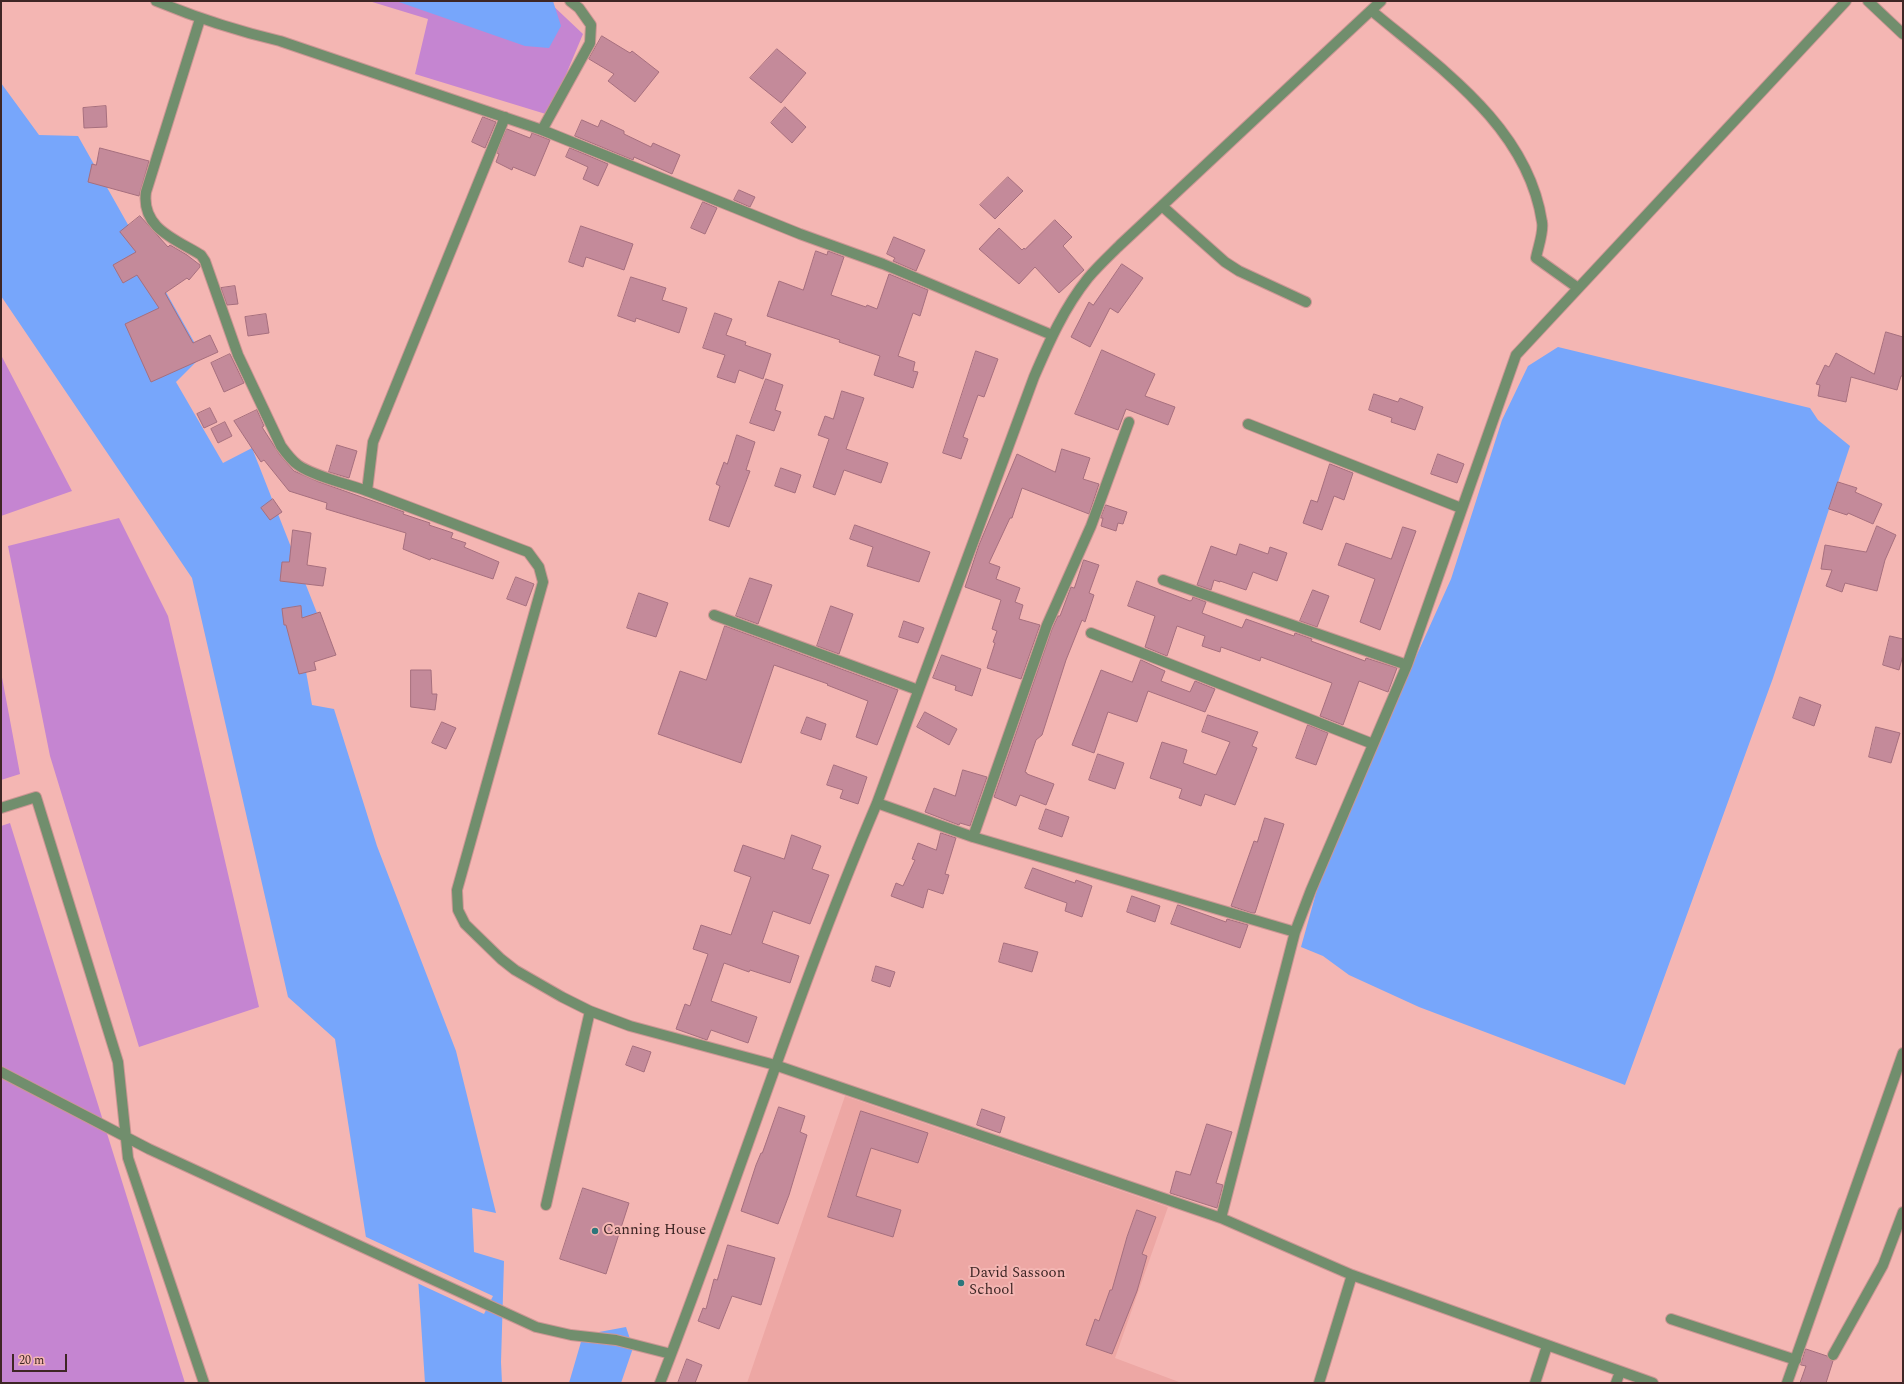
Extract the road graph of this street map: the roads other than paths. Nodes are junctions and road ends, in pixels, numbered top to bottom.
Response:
1 (156, 1) edge
2 (570, 1) edge
3 (1381, 1) edge
4 (1846, 1) edge
5 (1868, 1) edge
6 (1372, 11) junction
7 (200, 19) junction
8 (1903, 34) edge
9 (506, 117) junction
10 (542, 130) junction
11 (1162, 206) junction
12 (1578, 288) junction
13 (1306, 302) dead end
14 (1052, 335) junction
15 (1129, 422) dead end
16 (1248, 424) dead end
17 (367, 491) junction
18 (1461, 508) junction
19 (1162, 580) dead end
20 (714, 615) dead end
21 (1091, 633) dead end
22 (1406, 665) junction
23 (918, 690) junction
24 (1373, 744) junction
25 (876, 803) junction
26 (1, 808) edge
27 (973, 837) junction
28 (1295, 932) junction
29 (590, 1011) junction
30 (1903, 1053) edge
31 (775, 1065) junction
32 (1901, 1066) edge
33 (1, 1072) edge
34 (125, 1137) junction
35 (546, 1205) dead end
36 (1903, 1212) edge
37 (1221, 1218) junction
38 (1352, 1275) junction
39 (1671, 1319) dead end
40 (1547, 1346) junction
41 (672, 1354) junction
42 (1833, 1355) dead end
43 (1796, 1360) junction
44 (1620, 1372) junction
45 (204, 1383) edge
46 (660, 1383) edge
47 (1319, 1383) edge
48 (1535, 1383) edge
49 (1616, 1383) edge
50 (1653, 1383) edge
51 (1787, 1383) edge

1 - 7 street
2 - 10 street
3 - 6 street
4 - 12 street
5 - 8 street
6 - 11 street
6 - 12 street
7 - 9 street
7 - 17 street
9 - 10 street
9 - 17 street
10 - 14 street
11 - 13 street
11 - 14 street
12 - 18 street
14 - 23 street
15 - 27 street
16 - 18 street
17 - 29 street
18 - 22 street
19 - 22 street
20 - 23 street
21 - 24 street
22 - 24 street
23 - 25 street
24 - 28 street
25 - 27 street
25 - 31 street
26 - 34 street
27 - 28 street
28 - 37 street
29 - 31 street
29 - 35 street
30 - 32 street
31 - 37 street
31 - 41 street
32 - 43 street
33 - 34 street
34 - 41 street
34 - 45 street
36 - 42 street
37 - 38 street
38 - 40 street
38 - 47 street
39 - 43 street
40 - 44 street
40 - 48 street
41 - 46 street
43 - 51 street
44 - 49 street
44 - 50 street

